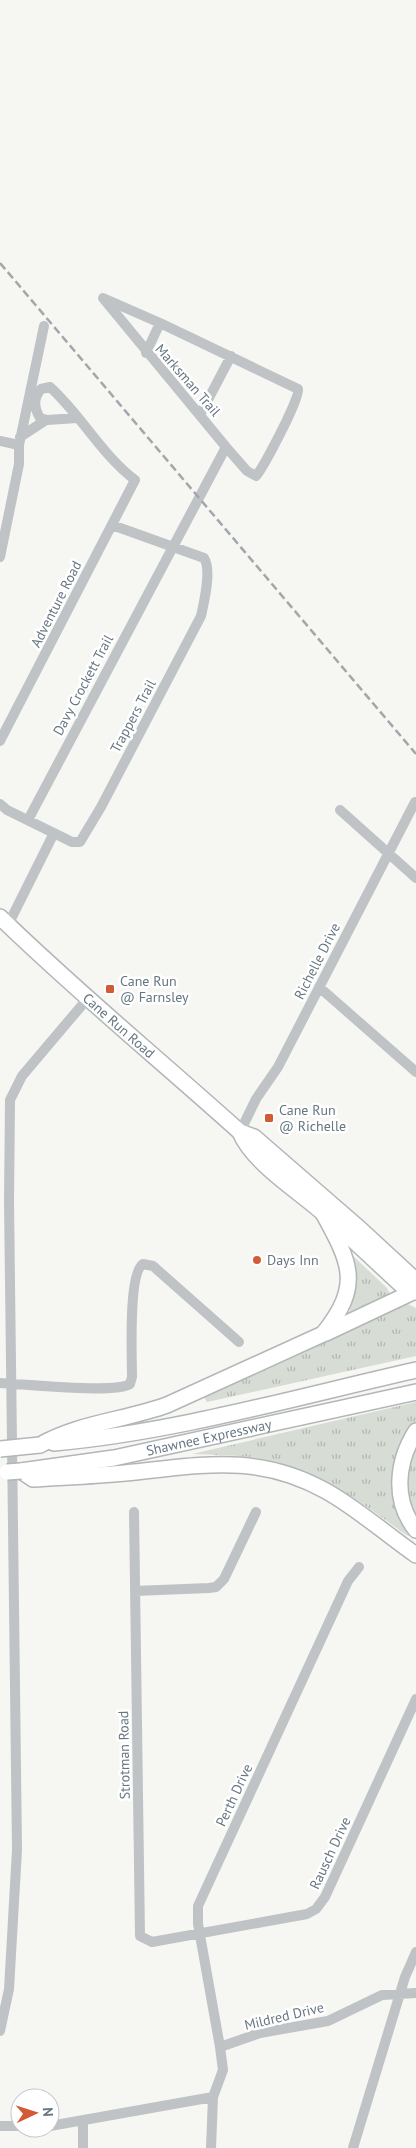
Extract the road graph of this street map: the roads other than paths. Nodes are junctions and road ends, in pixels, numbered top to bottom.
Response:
1 (160, 324) junction
2 (44, 326) dead end
3 (146, 353) junction
4 (231, 356) junction
5 (200, 415) junction
6 (77, 418) junction
7 (46, 420) junction
8 (0, 441) edge
9 (19, 441) junction
10 (226, 447) junction
11 (112, 525) junction
12 (172, 546) junction
13 (0, 557) edge
14 (0, 741) edge
15 (415, 802) edge
16 (0, 804) edge
17 (340, 810) dead end
18 (28, 820) junction
19 (54, 833) junction
20 (388, 853) junction
21 (416, 878) edge
22 (4, 921) edge
23 (319, 987) junction
24 (88, 998) junction
25 (416, 1072) edge
26 (240, 1132) junction
27 (324, 1213) junction
28 (360, 1229) junction
29 (416, 1265) edge
30 (416, 1288) edge
31 (323, 1334) junction
32 (239, 1342) dead end
33 (416, 1370) edge
34 (0, 1383) edge
35 (12, 1384) junction
36 (416, 1392) edge
37 (416, 1431) edge
38 (40, 1445) junction
39 (0, 1449) edge
40 (21, 1471) junction
41 (0, 1473) edge
42 (134, 1512) dead end
43 (256, 1512) dead end
44 (416, 1530) edge
45 (416, 1555) edge
46 (359, 1567) dead end
47 (135, 1591) junction
48 (416, 1699) edge
49 (200, 1934) junction
50 (416, 1952) edge
51 (400, 1993) junction
52 (416, 1993) edge
53 (0, 2031) edge
54 (220, 2048) junction
55 (213, 2097) junction
56 (83, 2121) junction
57 (60, 2124) edge
58 (83, 2148) edge
59 (211, 2148) edge
60 (353, 2148) edge

1 - 3 street
1 - 3 street, Marksman Trail
1 - 4 street
2 - 9 street
3 - 5 street, Marksman Trail
4 - 5 street
4 - 10 street, Marksman Trail
5 - 10 street, Marksman Trail
6 - 7 street
6 - 7 street
6 - 11 street, Adventure Road
7 - 9 street
8 - 9 street
9 - 13 street
10 - 12 street, Davy Crockett Trail
11 - 12 street
11 - 14 street, Adventure Road
12 - 18 street, Davy Crockett Trail
12 - 19 street, Trappers Trail
15 - 20 street, Richelle Drive
16 - 18 street
17 - 20 street
18 - 19 street
19 - 22 street
20 - 21 street
20 - 23 street, Richelle Drive
22 - 24 highway, Cane Run Road
23 - 25 street
23 - 26 street, Richelle Drive
24 - 26 highway, Cane Run Road
24 - 35 street
26 - 27 highway, Cane Run Road
26 - 28 highway, Cane Run Road
27 - 30 highway, Cane Run Road
27 - 31 highway
28 - 29 highway
28 - 30 highway, Cane Run Road
30 - 31 highway
31 - 38 highway
32 - 35 street
33 - 38 highway, Shawnee Expressway
34 - 35 street
35 - 53 street
36 - 40 highway, Shawnee Expressway
37 - 44 highway
38 - 39 highway, Shawnee Expressway, bridge
40 - 41 highway, Shawnee Expressway, bridge
40 - 45 highway
42 - 47 street, Strotman Road
43 - 47 street
46 - 49 street, Perth Drive
47 - 49 street, Strotman Road
48 - 49 street, Rausch Drive
49 - 54 street, Perth Drive
50 - 51 street
51 - 52 street, Mildred Drive
51 - 54 street, Mildred Drive
51 - 60 street
54 - 55 street
55 - 56 street
55 - 59 street
56 - 57 street
56 - 58 street

